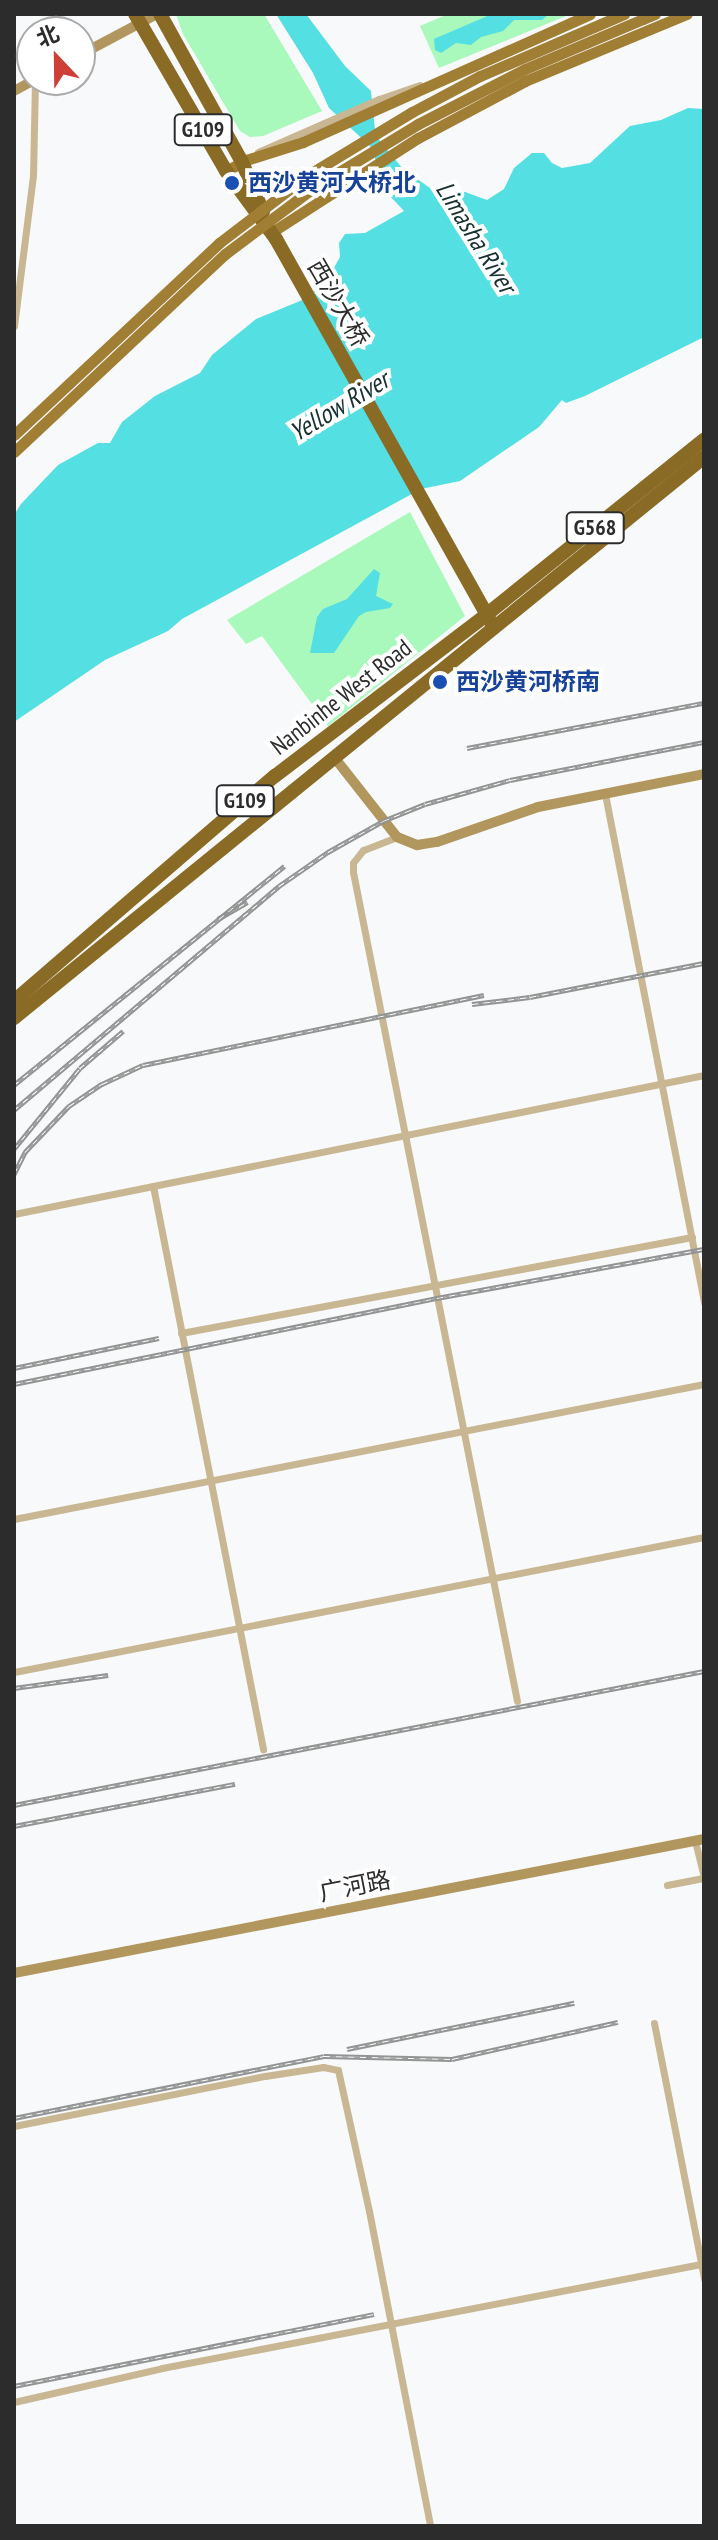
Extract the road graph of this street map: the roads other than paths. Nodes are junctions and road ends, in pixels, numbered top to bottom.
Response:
1 (159, 14) edge
2 (590, 14) edge
3 (624, 14) edge
4 (687, 14) edge
5 (649, 16) edge
6 (139, 18) edge
7 (96, 45) edge
8 (34, 96) edge
9 (244, 161) junction
10 (226, 171) junction
11 (274, 236) junction
12 (222, 248) junction
13 (14, 326) edge
14 (21, 434) edge
15 (704, 440) edge
16 (14, 452) edge
17 (704, 457) edge
18 (486, 615) junction
19 (496, 629) junction
20 (334, 757) junction
21 (704, 774) edge
22 (605, 794) junction
23 (397, 837) junction
24 (14, 1001) edge
25 (14, 1018) edge
26 (704, 1075) edge
27 (662, 1083) junction
28 (404, 1136) junction
29 (153, 1186) junction
30 (14, 1214) edge
31 (692, 1237) junction
32 (434, 1284) junction
33 (704, 1302) edge
34 (181, 1333) junction
35 (704, 1384) edge
36 (464, 1430) junction
37 (210, 1480) junction
38 (14, 1519) edge
39 (704, 1537) edge
40 (491, 1580) junction
41 (239, 1629) junction
42 (14, 1672) edge
43 (517, 1701) dead end
44 (263, 1749) dead end
45 (700, 1840) edge
46 (704, 1877) edge
47 (667, 1885) dead end
48 (14, 1973) edge
49 (654, 2023) dead end
50 (14, 2126) edge
51 (701, 2264) junction
52 (704, 2279) edge
53 (392, 2325) junction
54 (14, 2402) edge
55 (430, 2526) edge

1 - 6 street
1 - 9 highway, G109
2 - 9 main road
3 - 12 main road, bridge
4 - 11 main road
5 - 12 main road, bridge
6 - 7 street
6 - 10 highway, G109
8 - 13 street
9 - 10 main road
9 - 11 highway, G109
10 - 11 highway, G109
11 - 18 highway, 西沙大桥 / G109
12 - 14 main road
12 - 14 main road
14 - 16 main road
15 - 18 highway, Nanbinhe West Road / G568
17 - 19 highway, G568
18 - 19 highway, G109
18 - 24 highway, Nanbinhe West Road / G109
19 - 20 highway, G109
20 - 23 street
20 - 25 highway, Nanbinhe West Road / G109
21 - 22 street
22 - 23 street
22 - 27 street
23 - 28 street
26 - 27 street
27 - 28 street
27 - 31 street
28 - 29 street
28 - 32 street
29 - 30 street
29 - 34 street
31 - 32 street
31 - 33 street
32 - 34 street
32 - 36 street
34 - 37 street
35 - 36 street
36 - 37 street
36 - 40 street
37 - 38 street
37 - 41 street
39 - 40 street
40 - 41 street
40 - 43 street
41 - 42 street
41 - 44 street
45 - 46 street
45 - 48 street, 广河路
46 - 47 street
49 - 51 street
50 - 53 street
51 - 52 street
51 - 53 street
53 - 54 street
53 - 55 street

